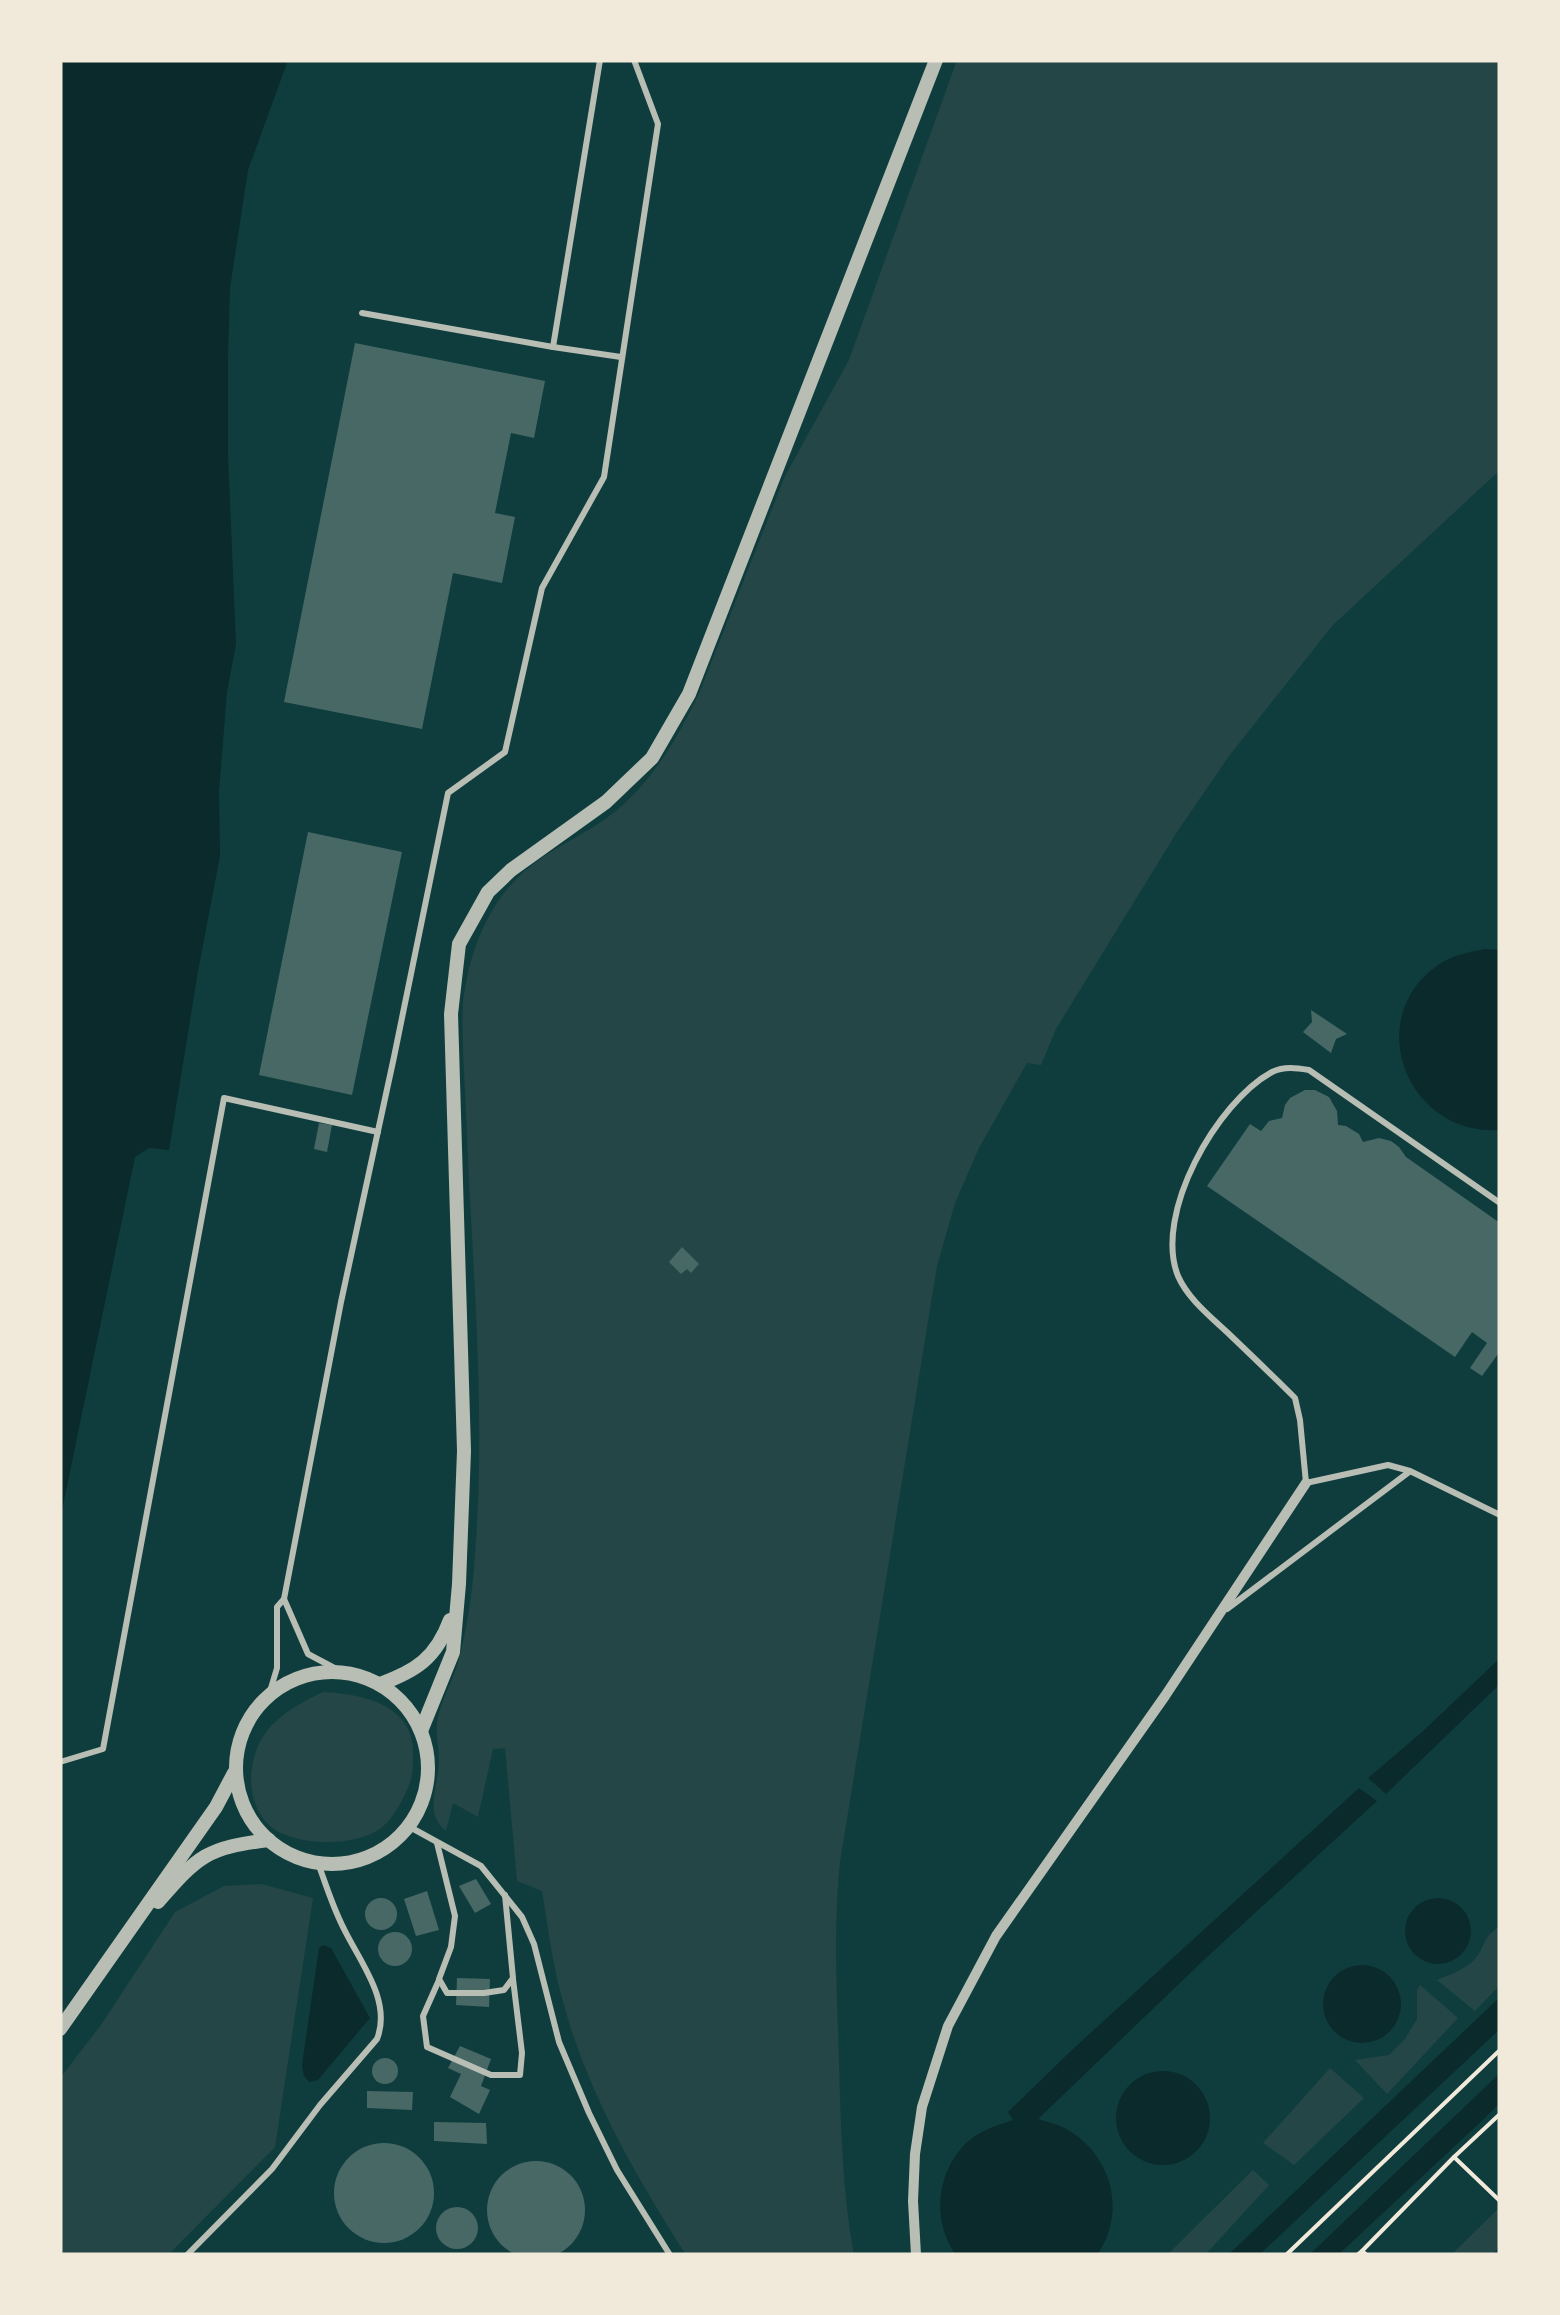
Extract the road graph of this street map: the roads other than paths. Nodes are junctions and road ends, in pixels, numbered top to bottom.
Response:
1 (600, 60) edge
2 (634, 60) edge
3 (936, 60) edge
4 (362, 313) dead end
5 (554, 347) junction
6 (622, 357) junction
7 (378, 1132) junction
8 (1500, 1203) edge
9 (1410, 1471) junction
10 (1306, 1483) junction
11 (1500, 1514) edge
12 (284, 1599) junction
13 (456, 1601) junction
14 (1218, 1615) junction
15 (342, 1672) junction
16 (380, 1684) junction
17 (268, 1698) junction
18 (421, 1731) junction
19 (60, 1762) edge
20 (236, 1768) junction
21 (408, 1826) junction
22 (269, 1840) junction
23 (436, 1843) junction
24 (318, 1863) junction
25 (505, 1894) junction
26 (122, 1944) junction
27 (440, 1978) junction
28 (513, 1978) junction
29 (60, 2029) edge
30 (187, 2255) edge
31 (670, 2255) edge
32 (916, 2255) edge

1 - 5 lane
2 - 6 lane
3 - 13 street
4 - 5 lane
5 - 6 lane
6 - 7 lane
7 - 12 lane
7 - 19 lane
8 - 10 lane
9 - 10 lane
9 - 11 lane
9 - 14 lane
10 - 14 street
12 - 15 lane
12 - 17 lane
13 - 16 street
13 - 18 street
14 - 32 street
15 - 16 street
15 - 17 street
16 - 18 street
17 - 20 street
18 - 21 street
20 - 22 street
20 - 26 street
21 - 23 lane
21 - 24 street
22 - 24 street
22 - 26 street
23 - 25 lane
23 - 27 lane
24 - 30 lane
25 - 28 lane
25 - 31 lane
26 - 29 street
27 - 28 lane
27 - 28 lane

